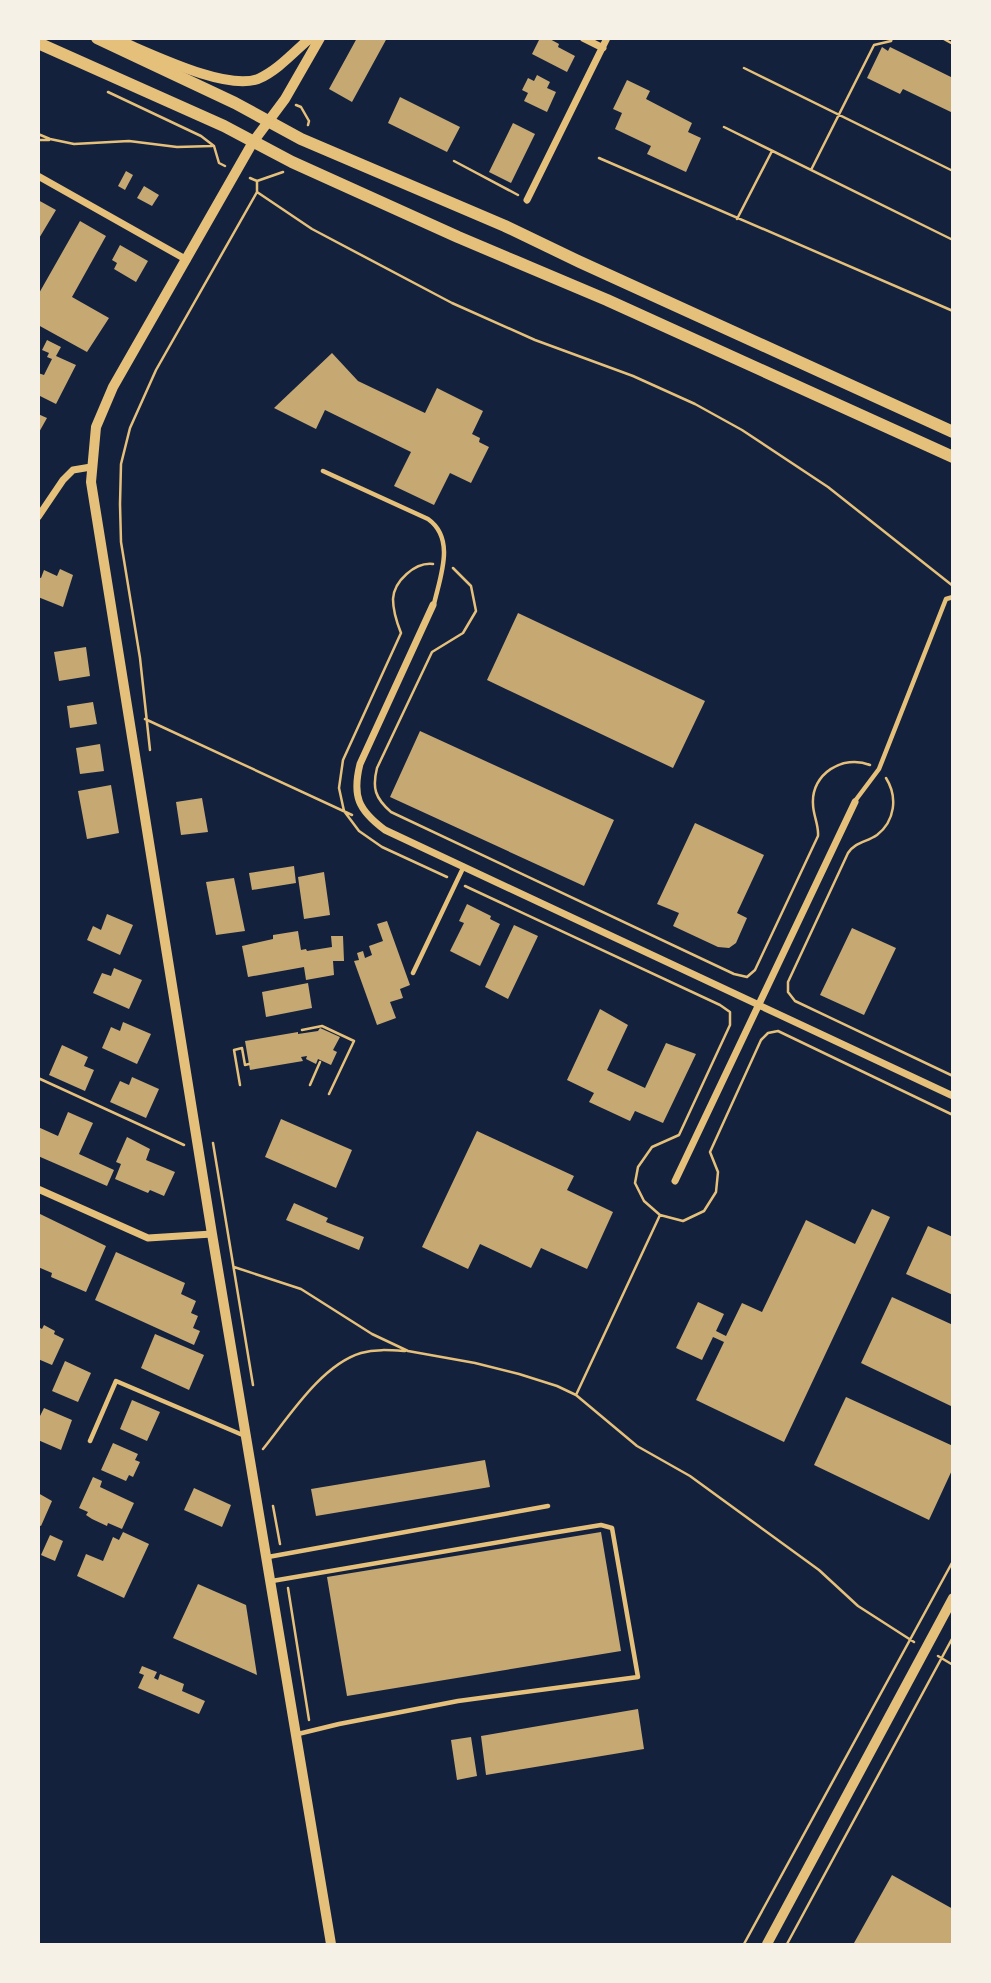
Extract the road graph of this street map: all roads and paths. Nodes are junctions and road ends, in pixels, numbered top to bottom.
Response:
1 (97, 38) edge
2 (113, 38) edge
3 (310, 38) edge
4 (320, 38) edge
5 (583, 38) edge
6 (607, 38) edge
7 (892, 38) edge
8 (942, 38) edge
9 (38, 43) edge
10 (953, 44) edge
11 (603, 48) junction
12 (744, 68) dead end
13 (105, 90) dead end
14 (838, 115) junction
15 (268, 122) junction
16 (724, 127) dead end
17 (38, 134) edge
18 (50, 139) junction
19 (38, 140) edge
20 (253, 142) junction
21 (772, 151) junction
22 (599, 158) dead end
23 (454, 161) dead end
24 (811, 170) junction
25 (953, 172) edge
26 (38, 176) edge
27 (257, 181) dead end
28 (257, 192) junction
29 (527, 200) joint
30 (737, 219) junction
31 (953, 240) edge
32 (187, 260) junction
33 (953, 311) edge
34 (953, 432) edge
35 (953, 457) edge
36 (91, 467) junction
37 (323, 471) dead end
38 (38, 517) edge
39 (442, 565) junction
40 (953, 586) edge
41 (953, 597) edge
42 (433, 605) joint
43 (145, 719) junction
44 (151, 758) dead end
45 (879, 769) junction
46 (855, 802) joint
47 (344, 811) junction
48 (354, 816) dead end
49 (464, 866) junction
50 (457, 882) junction
51 (414, 973) dead end
52 (759, 1004) junction
53 (302, 1030) dead end
54 (320, 1062) dead end
55 (249, 1064) dead end
56 (953, 1076) edge
57 (38, 1078) edge
58 (240, 1085) dead end
59 (310, 1085) dead end
60 (328, 1094) dead end
61 (953, 1096) edge
62 (953, 1115) edge
63 (211, 1132) dead end
64 (199, 1152) junction
65 (675, 1181) dead end
66 (38, 1189) edge
67 (660, 1215) junction
68 (212, 1234) junction
69 (234, 1267) junction
70 (408, 1351) junction
71 (253, 1384) dead end
72 (576, 1395) junction
73 (246, 1436) junction
74 (261, 1436) dead end
75 (90, 1441) dead end
76 (272, 1502) dead end
77 (548, 1506) dead end
78 (282, 1555) junction
79 (267, 1557) junction
80 (953, 1561) edge
81 (286, 1578) junction
82 (271, 1581) junction
83 (953, 1598) edge
84 (953, 1637) edge
85 (910, 1639) junction
86 (941, 1658) junction
87 (953, 1665) edge
88 (311, 1732) junction
89 (297, 1734) junction
90 (331, 1944) edge
91 (744, 1944) edge
92 (767, 1944) edge
93 (787, 1944) edge

1 - 15 main road
2 - 3 street
4 - 15 street
5 - 11 street
6 - 11 street
7 - 14 path
8 - 10 path
9 - 20 main road
11 - 29 street
12 - 14 path
13 - 18 path
14 - 24 path
14 - 25 path
15 - 20 street
15 - 34 main road
16 - 21 path
17 - 18 path
18 - 19 path
20 - 32 street
20 - 35 main road
21 - 24 path
21 - 30 path
22 - 30 path
23 - 29 path
24 - 31 path
26 - 32 street
27 - 28 path
28 - 40 path
28 - 43 path
30 - 33 path
32 - 36 street
36 - 38 street
36 - 64 street
37 - 39 lane
39 - 42 lane
39 - 45 path
39 - 47 path
41 - 45 lane
42 - 49 street
43 - 44 path
43 - 47 path
45 - 46 lane
45 - 56 path
46 - 52 street
47 - 48 path
47 - 50 path
49 - 50 lane
49 - 52 street
50 - 51 lane
50 - 67 path
52 - 61 street
52 - 65 street
53 - 60 path
54 - 59 path
55 - 58 path
57 - 64 path
62 - 67 path
63 - 69 path
64 - 68 street
66 - 68 street
67 - 72 path
68 - 73 street
69 - 70 path
69 - 71 path
70 - 72 path
70 - 74 path
72 - 85 path
73 - 75 lane
73 - 79 street
76 - 78 path
77 - 78 lane
78 - 79 lane
79 - 82 street
80 - 85 path
81 - 82 lane
81 - 88 path
81 - 88 lane
82 - 89 street
83 - 92 street
84 - 86 path
85 - 91 path
86 - 87 path
86 - 93 path
88 - 89 lane
89 - 90 street

